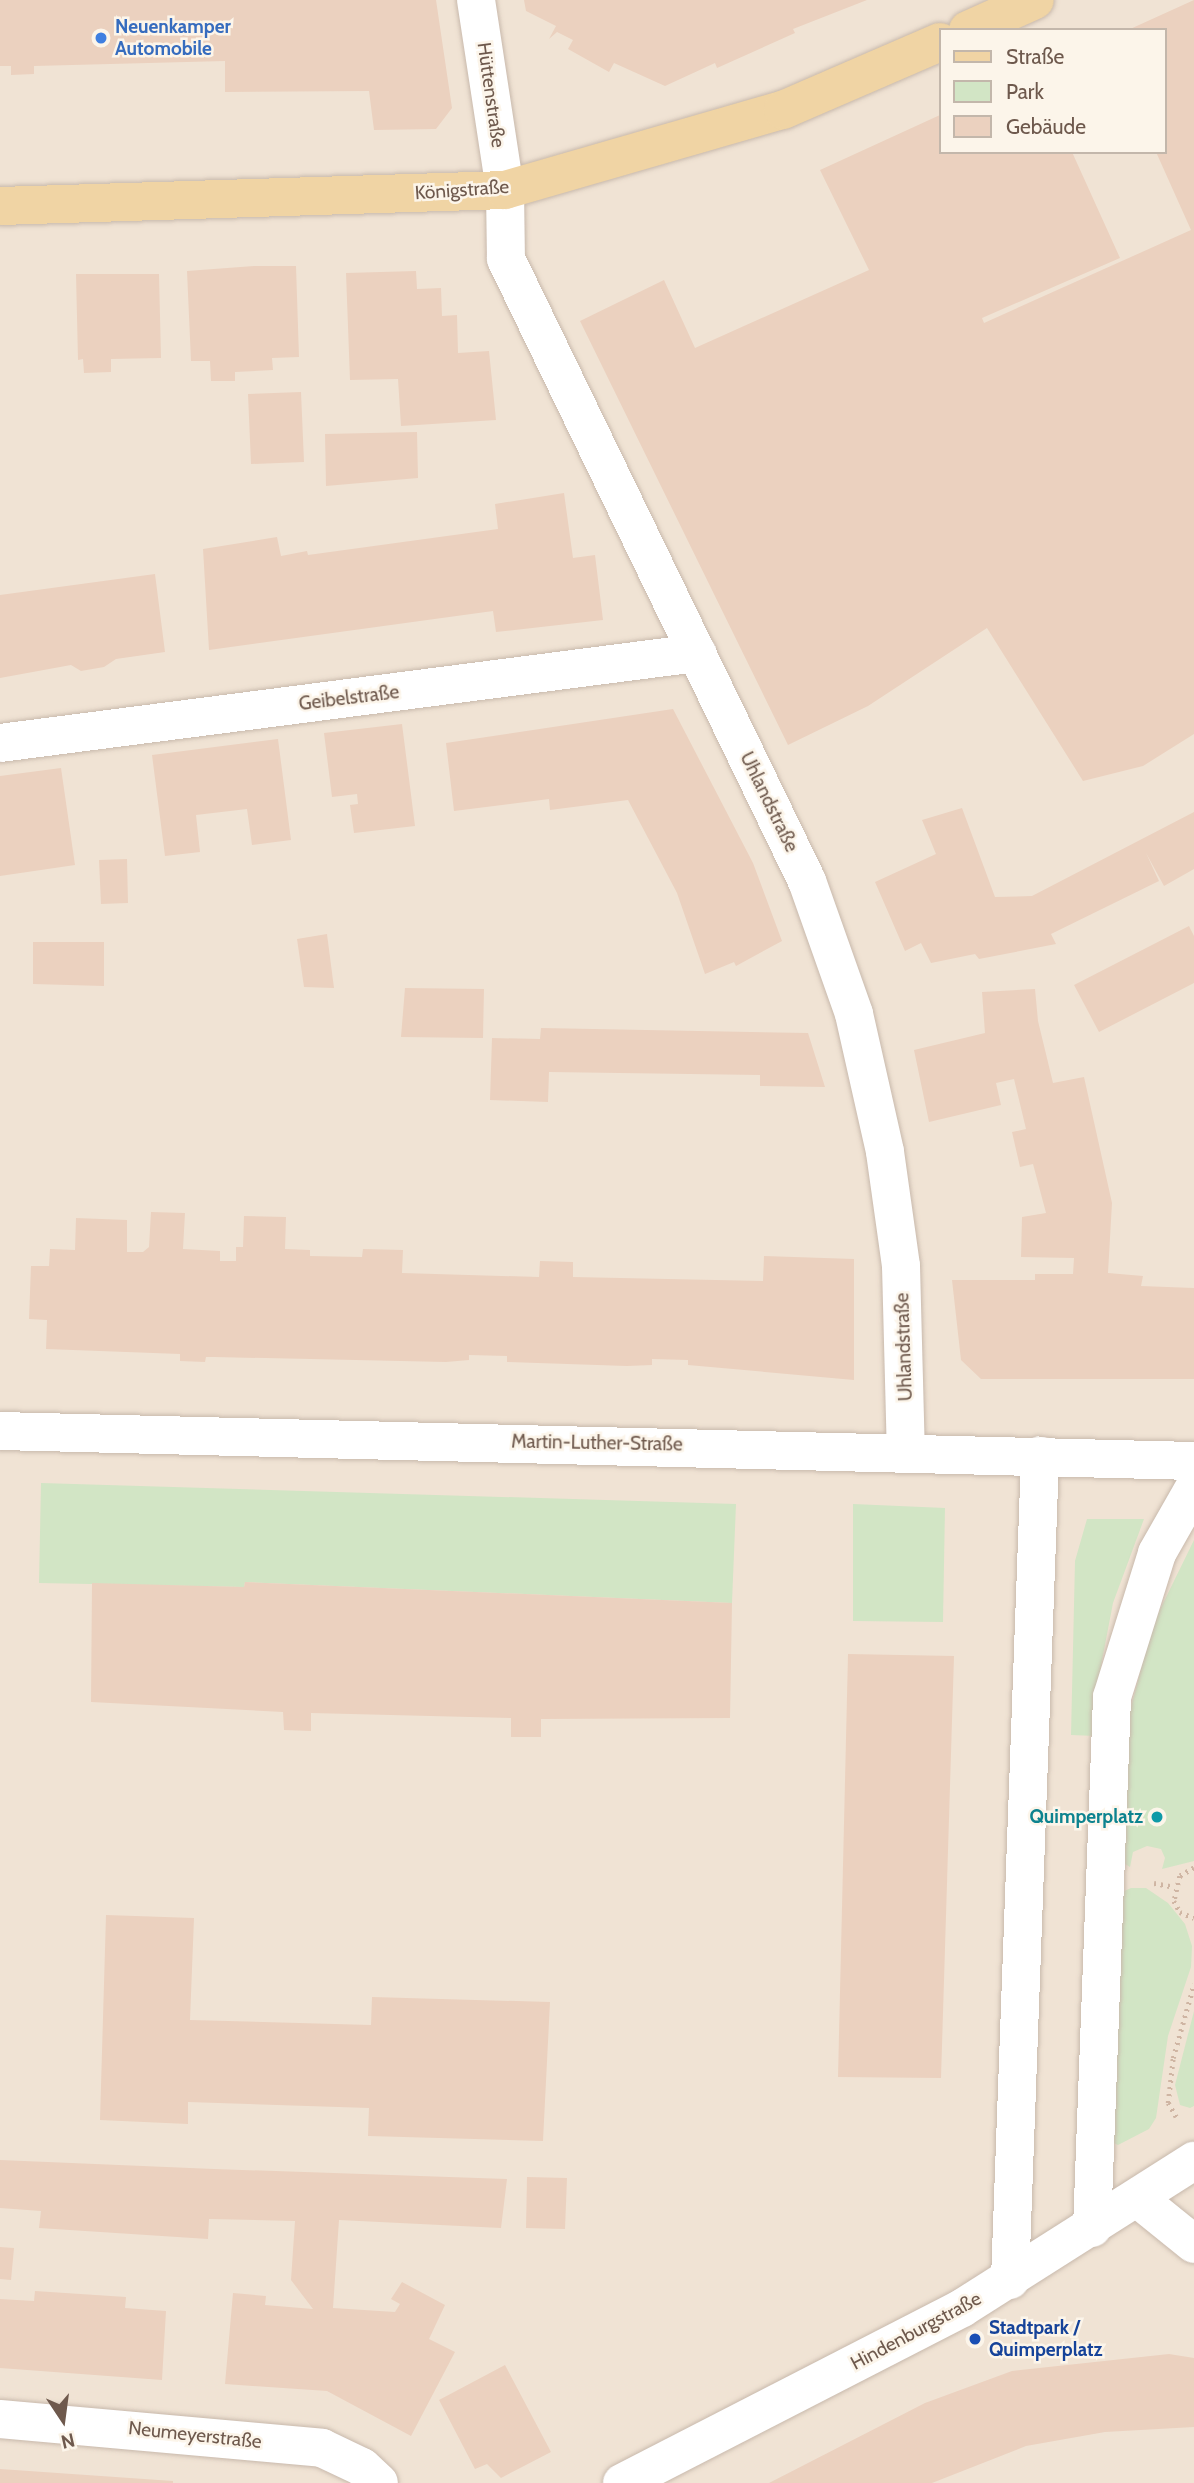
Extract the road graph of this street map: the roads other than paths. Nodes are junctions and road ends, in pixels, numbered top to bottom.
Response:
1 (477, 0) edge
2 (1035, 0) edge
3 (972, 28) edge
4 (939, 42) edge
5 (505, 190) junction
6 (0, 206) edge
7 (697, 653) junction
8 (0, 743) edge
9 (0, 1431) edge
10 (906, 1452) junction
11 (1040, 1456) junction
12 (1194, 1461) edge
13 (1194, 1488) edge
14 (1194, 2161) edge
15 (1137, 2198) junction
16 (1092, 2228) junction
17 (1194, 2244) edge
18 (1010, 2280) junction
19 (0, 2419) edge
20 (379, 2483) edge
21 (622, 2483) edge

1 - 5 street, Hüttenstraße
2 - 3 main road
4 - 5 main road, Königstraße
5 - 6 main road, Königstraße
5 - 7 street, Uhlandstraße
7 - 8 street, Geibelstraße
7 - 10 street, Uhlandstraße
9 - 10 street, Martin-Luther-Straße
10 - 11 street, Martin-Luther-Straße
11 - 12 street, Martin-Luther-Straße
11 - 18 street
13 - 16 street
14 - 15 street, Hindenburgstraße
15 - 16 street, Hindenburgstraße
15 - 17 street
16 - 18 street, Hindenburgstraße
18 - 21 street, Hindenburgstraße
19 - 20 street, Neumeyerstraße

